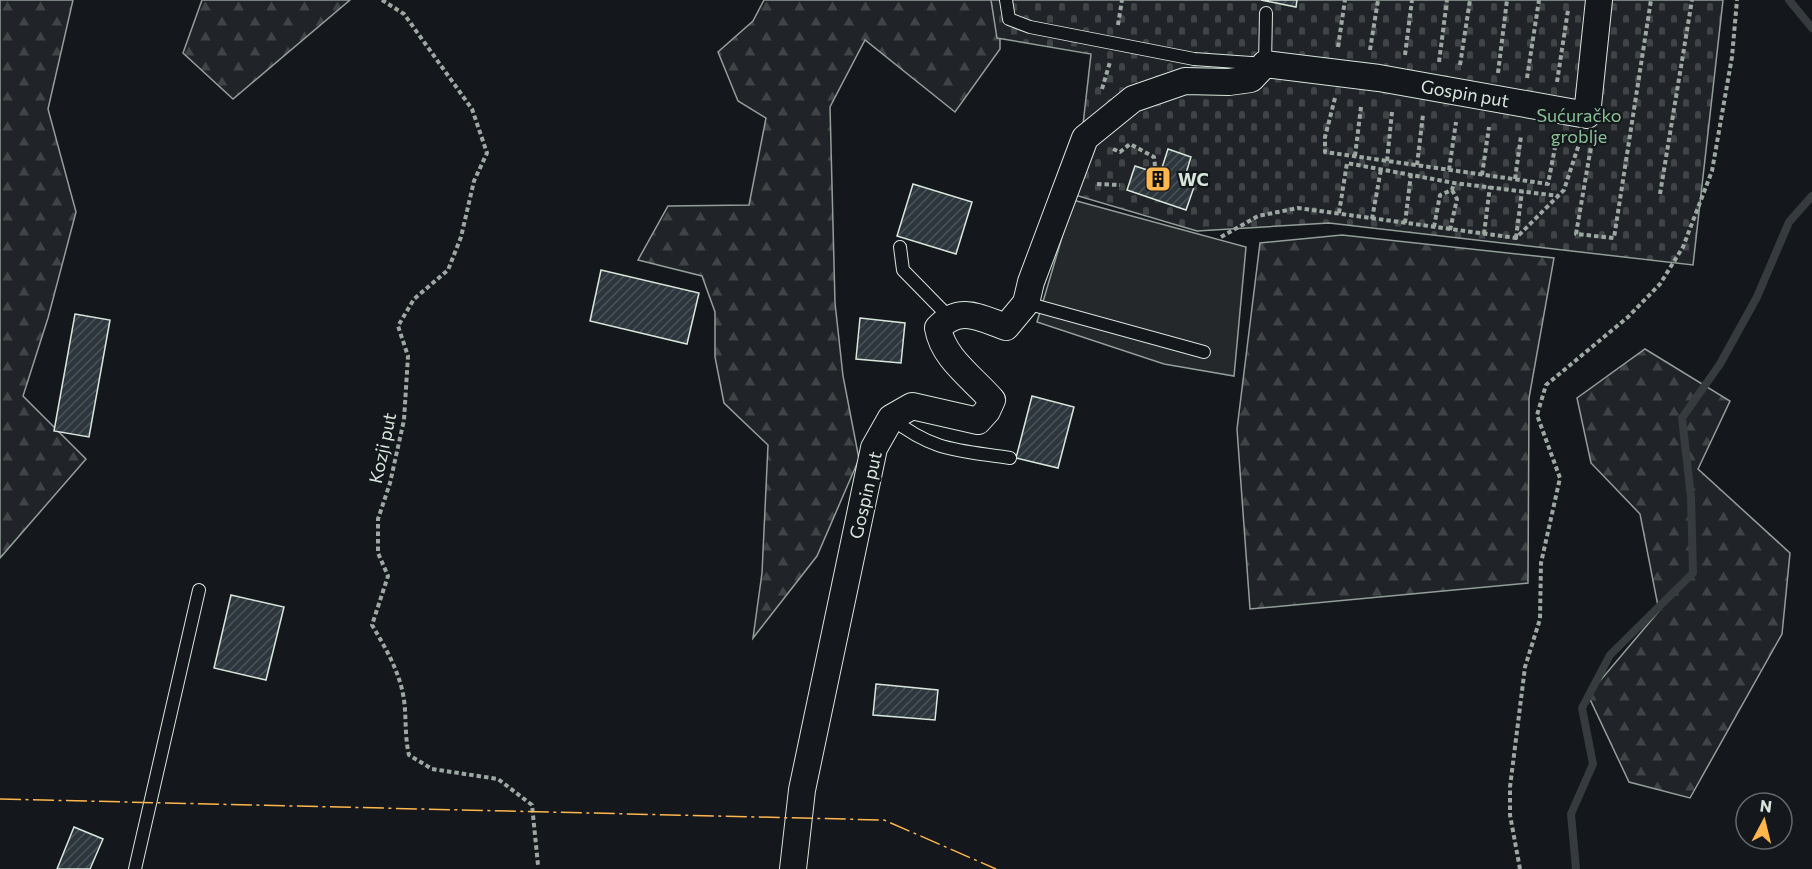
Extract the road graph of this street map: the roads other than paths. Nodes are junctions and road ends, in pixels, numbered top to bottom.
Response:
1 (1006, 0) edge
2 (1599, 0) edge
3 (1266, 13) dead end
4 (1264, 64) junction
5 (900, 247) dead end
6 (1026, 303) junction
7 (948, 317) junction
8 (1204, 352) dead end
9 (891, 418) junction
10 (1010, 458) dead end
11 (199, 590) dead end
12 (135, 869) edge
13 (793, 869) edge

1 - 4 lane, Gospin put
2 - 4 street, Gospin put
3 - 4 lane
4 - 6 street
5 - 7 lane
6 - 7 street
6 - 8 lane
7 - 9 street
9 - 10 lane
9 - 13 street, Gospin put
11 - 12 lane

